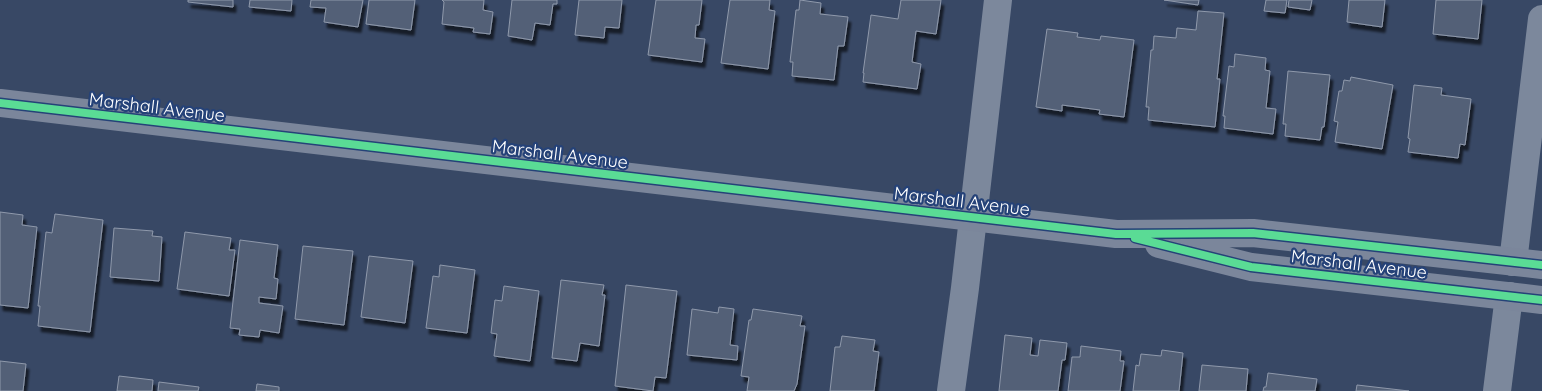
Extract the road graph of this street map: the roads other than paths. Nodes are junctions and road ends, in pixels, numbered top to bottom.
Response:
1 (998, 0) edge
2 (1542, 19) edge
3 (0, 103) edge
4 (972, 218) junction
5 (1116, 234) junction
6 (1513, 262) junction
7 (1542, 265) edge
8 (1509, 296) junction
9 (1542, 300) edge
10 (951, 391) edge
11 (1497, 391) edge

1 - 4 street
2 - 6 street
3 - 4 main road, Marshall Avenue
4 - 5 main road, Marshall Avenue
4 - 10 street
5 - 6 main road, Marshall Avenue
5 - 8 main road, Marshall Avenue
6 - 7 main road, Marshall Avenue
8 - 9 main road, Marshall Avenue
8 - 11 street

